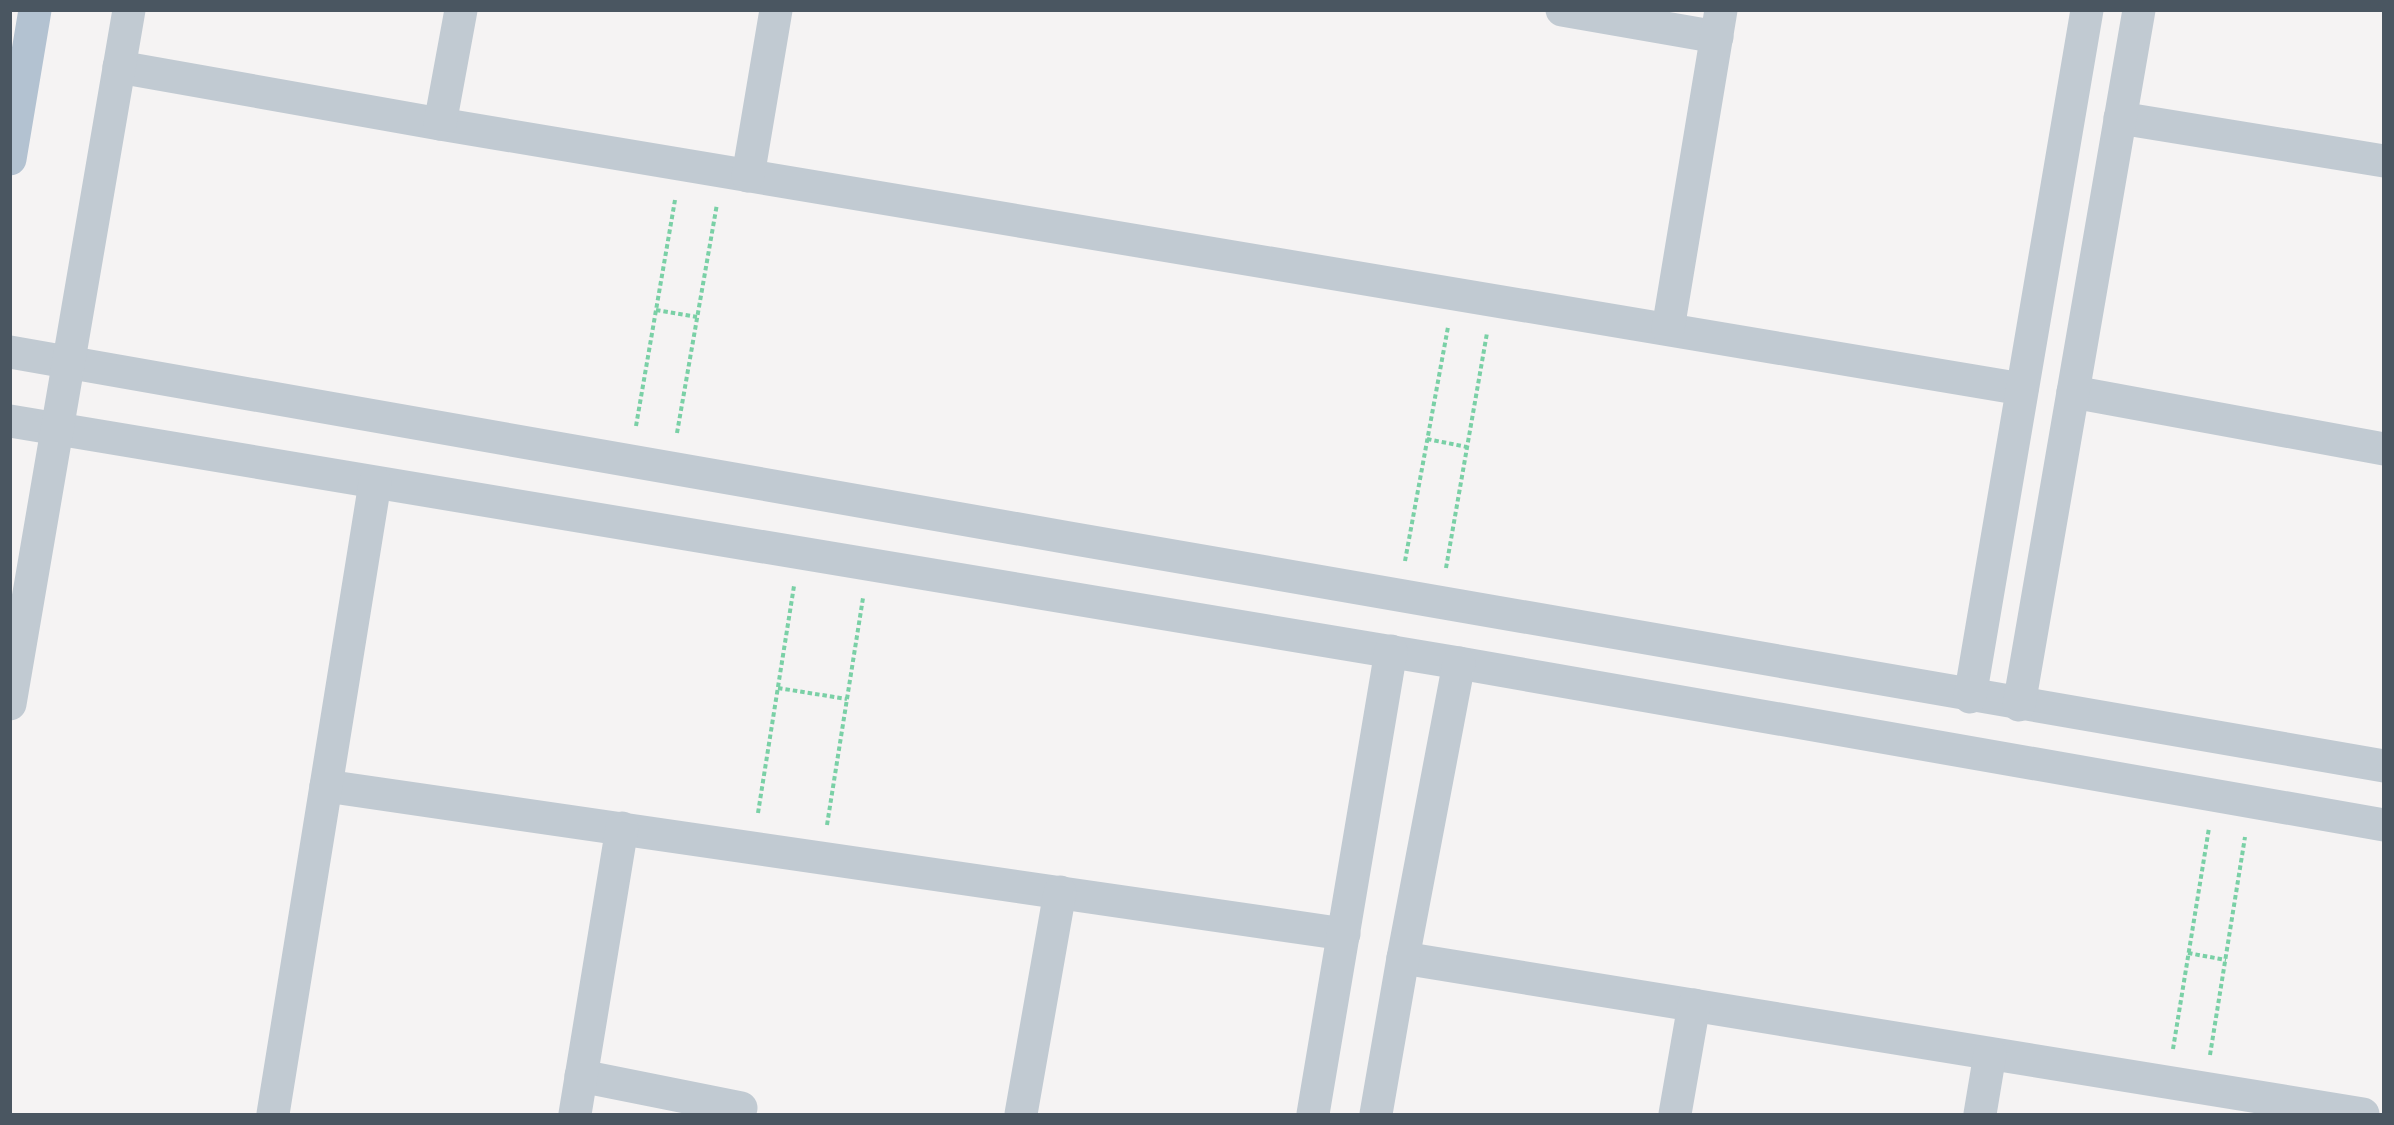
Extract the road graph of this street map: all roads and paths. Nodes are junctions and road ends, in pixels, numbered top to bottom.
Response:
1 (36, 10) edge
2 (129, 10) edge
3 (461, 10) edge
4 (776, 10) edge
5 (1562, 10) edge
6 (2087, 10) edge
7 (2139, 10) edge
8 (1719, 24) edge
9 (119, 67) junction
10 (2120, 118) junction
11 (440, 124) junction
12 (10, 159) edge
13 (2384, 161) edge
14 (681, 164) junction
15 (736, 173) junction
16 (1454, 294) junction
17 (1493, 302) junction
18 (656, 310) junction
19 (697, 317) junction
20 (1668, 329) junction
21 (10, 352) edge
22 (70, 362) junction
23 (2022, 390) junction
24 (2073, 392) junction
25 (10, 421) edge
26 (58, 429) junction
27 (1427, 439) junction
28 (1467, 447) junction
29 (2384, 449) edge
30 (630, 460) junction
31 (672, 468) junction
32 (375, 483) junction
33 (800, 553) junction
34 (869, 565) junction
35 (1399, 598) junction
36 (1439, 604) junction
37 (1391, 651) junction
38 (1459, 663) junction
39 (778, 687) junction
40 (1970, 697) junction
41 (848, 699) junction
42 (10, 704) edge
43 (2019, 705) junction
44 (2384, 766) edge
45 (326, 786) junction
46 (2214, 795) junction
47 (2251, 802) junction
48 (2384, 825) edge
49 (622, 828) junction
50 (753, 847) junction
51 (822, 858) junction
52 (1060, 892) junction
53 (1344, 934) junction
54 (2188, 953) junction
55 (1403, 958) junction
56 (2226, 960) junction
57 (1694, 1005) junction
58 (1990, 1054) junction
59 (581, 1076) junction
60 (2167, 1082) junction
61 (2205, 1088) junction
62 (741, 1108) dead end
63 (273, 1114) edge
64 (575, 1114) edge
65 (1021, 1114) edge
66 (1313, 1114) edge
67 (1376, 1114) edge
68 (1675, 1114) edge
69 (1980, 1114) edge
70 (2363, 1114) edge

1 - 12 main road
2 - 9 street
3 - 11 street
4 - 15 street
5 - 8 street
6 - 23 street
7 - 10 street
8 - 20 street
9 - 11 street
9 - 22 street
10 - 13 street
10 - 24 street
11 - 14 street
14 - 15 street
14 - 18 path
15 - 16 street
15 - 19 path
16 - 17 street
16 - 27 path
17 - 20 street
17 - 28 path
18 - 19 path
18 - 30 path
19 - 31 path
20 - 23 street
21 - 22 street
22 - 26 street
22 - 30 street
23 - 40 street
24 - 29 street
24 - 43 street
25 - 26 street
26 - 32 street
26 - 42 street
27 - 28 path
27 - 35 path
28 - 36 path
30 - 31 street
31 - 35 street
32 - 33 street
32 - 45 street
33 - 34 street
33 - 39 path
34 - 37 street
34 - 41 path
35 - 36 street
36 - 40 street
37 - 38 street
37 - 53 street
38 - 46 street
38 - 55 street
39 - 41 path
39 - 50 path
40 - 43 street
41 - 51 path
43 - 44 street
45 - 49 street
45 - 63 street
46 - 47 street
46 - 54 path
47 - 48 street
47 - 56 path
49 - 50 street
49 - 59 street
50 - 51 street
51 - 52 street
52 - 53 street
52 - 65 street
53 - 66 street
54 - 56 path
54 - 60 path
55 - 57 street
55 - 67 street
56 - 61 path
57 - 58 street
57 - 68 street
58 - 60 street
58 - 69 street
59 - 62 street
59 - 64 street
60 - 61 street
61 - 70 street

